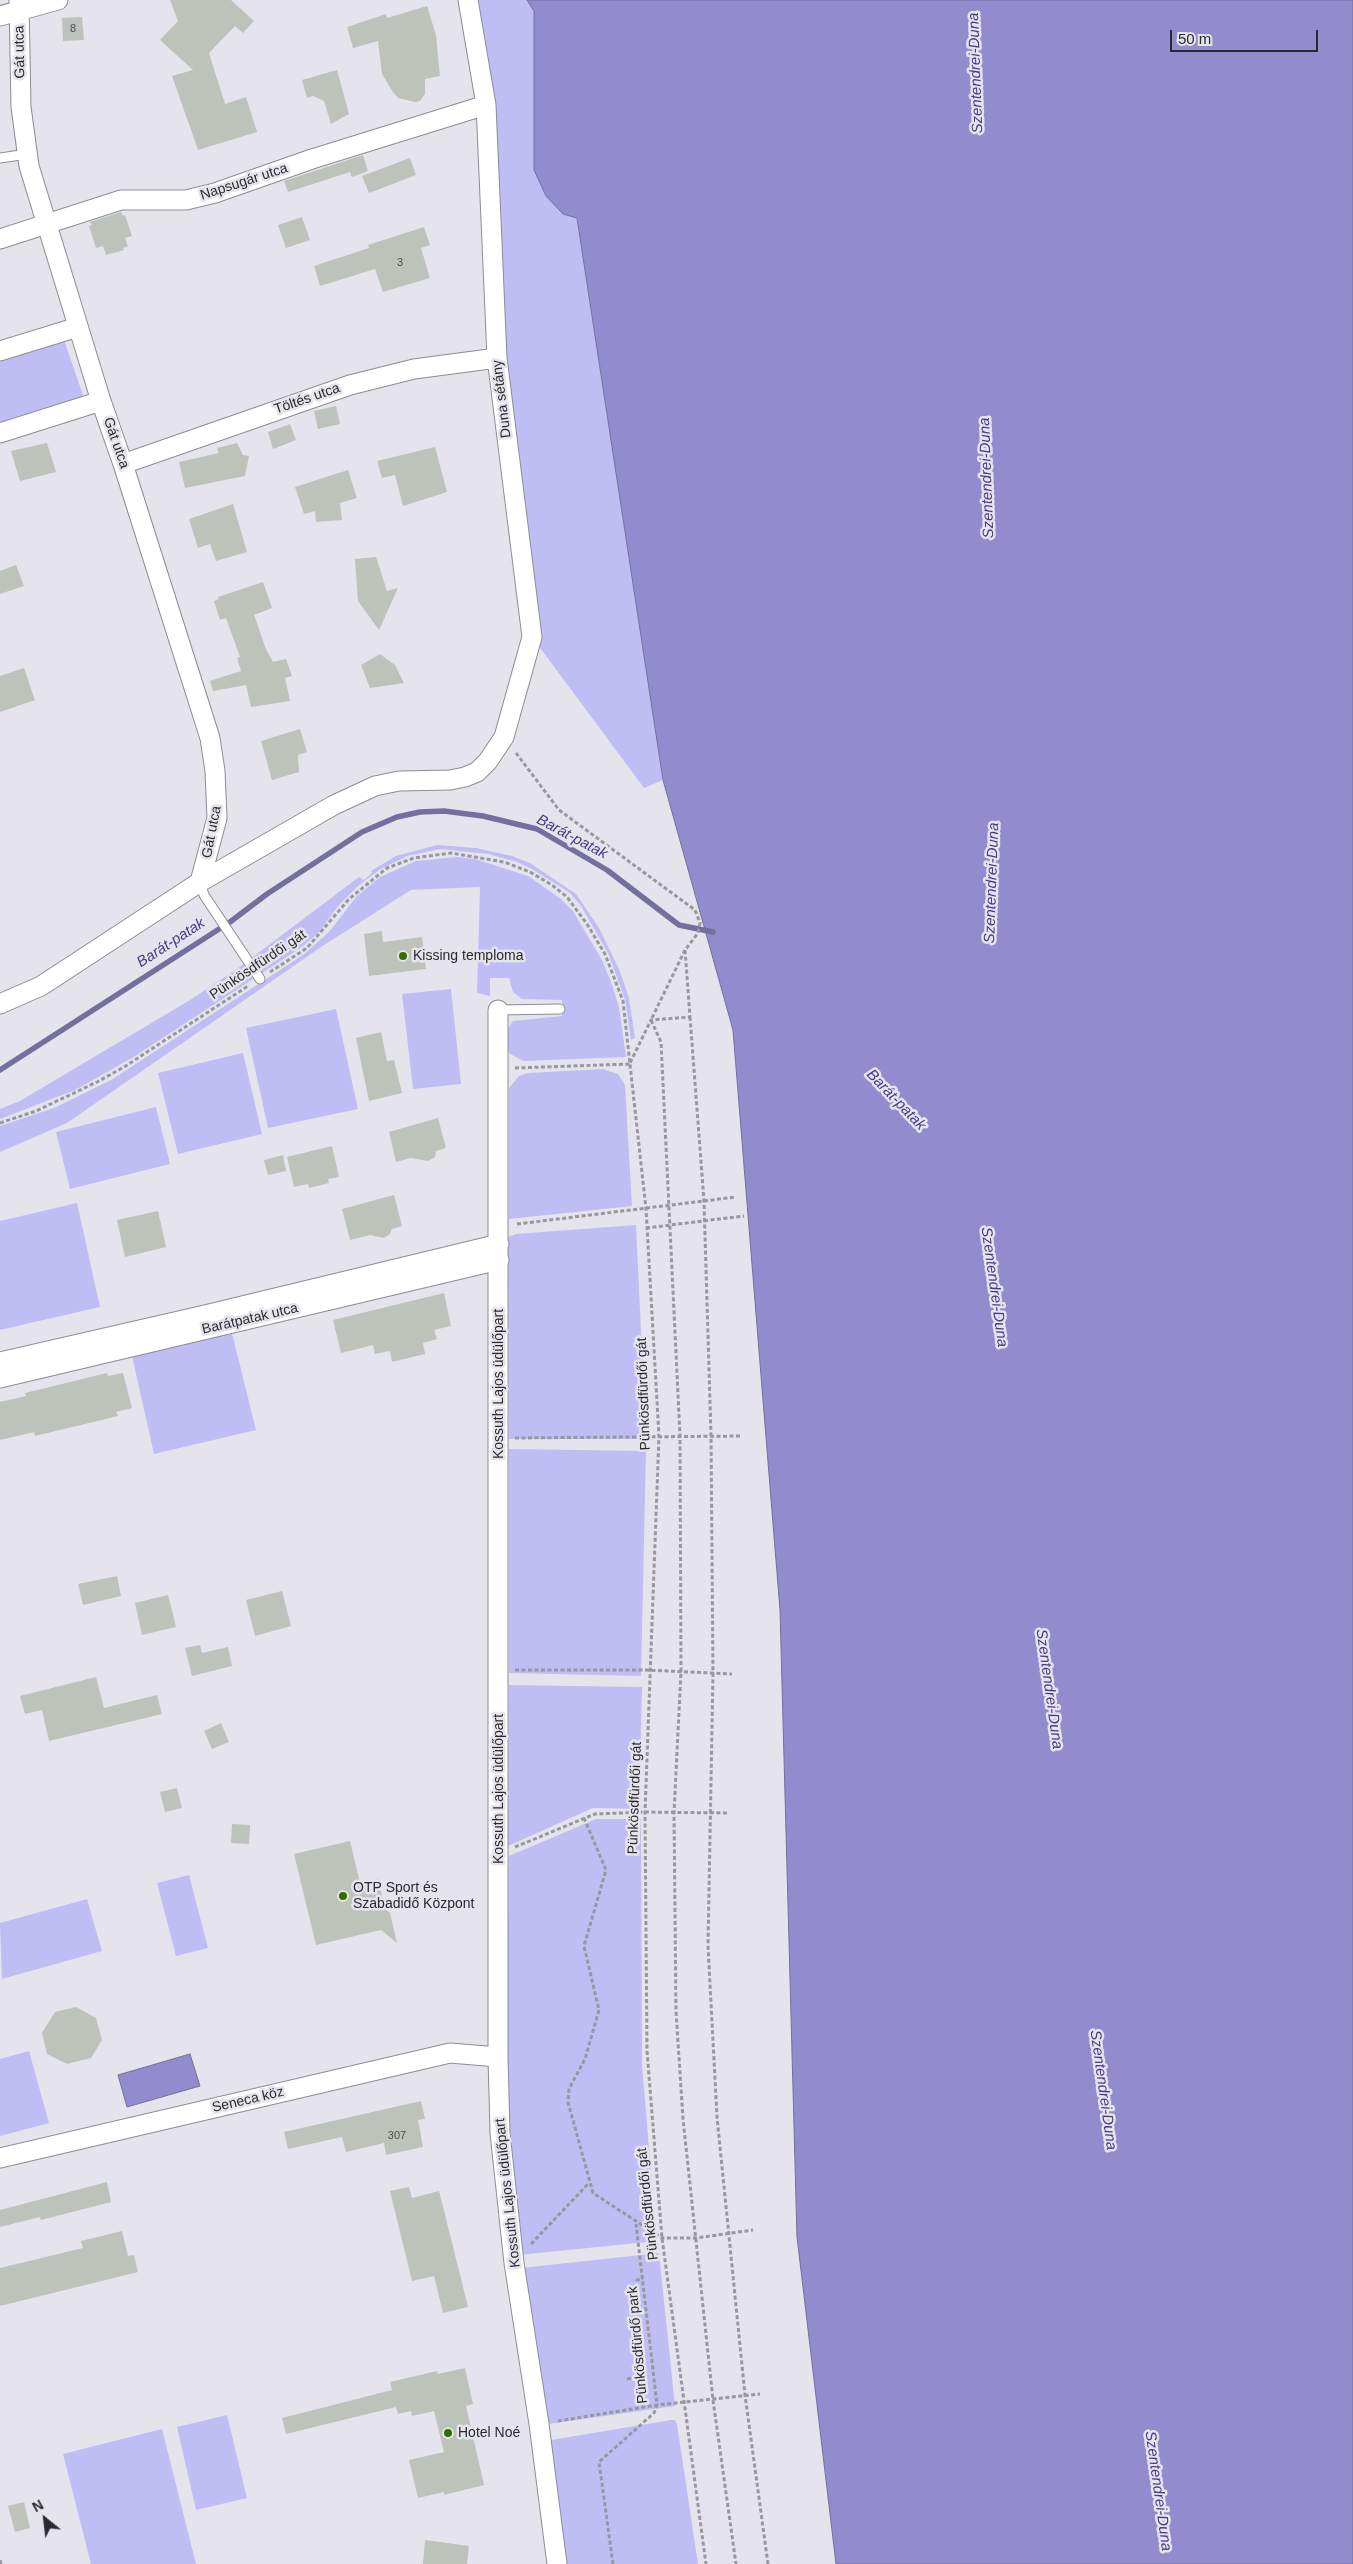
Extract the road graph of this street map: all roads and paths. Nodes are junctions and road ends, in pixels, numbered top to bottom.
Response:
1 (58, 0) edge
2 (468, 0) edge
3 (19, 6) edge
4 (0, 16) edge
5 (486, 105) junction
6 (26, 154) junction
7 (0, 158) edge
8 (46, 224) junction
9 (0, 239) edge
10 (78, 327) junction
11 (0, 351) edge
12 (497, 358) junction
13 (101, 401) junction
14 (0, 433) edge
15 (123, 464) junction
16 (504, 737) junction
17 (200, 882) junction
18 (685, 950) junction
19 (260, 979) junction
20 (0, 1004) edge
21 (560, 1008) dead end
22 (498, 1010) joint
23 (690, 1017) junction
24 (651, 1020) junction
25 (630, 1064) junction
26 (499, 1068) junction
27 (1, 1123) edge
28 (736, 1197) dead end
29 (704, 1201) junction
30 (670, 1206) junction
31 (646, 1209) junction
32 (744, 1216) dead end
33 (705, 1222) junction
34 (670, 1226) junction
35 (646, 1228) junction
36 (499, 1243) junction
37 (364, 1284) junction
38 (0, 1362) edge
39 (0, 1378) edge
40 (659, 1436) junction
41 (680, 1436) junction
42 (711, 1436) junction
43 (742, 1436) dead end
44 (499, 1439) junction
45 (499, 1670) junction
46 (651, 1670) junction
47 (681, 1671) junction
48 (713, 1673) junction
49 (732, 1674) dead end
50 (645, 1812) junction
51 (674, 1813) junction
52 (728, 1813) dead end
53 (710, 1814) junction
54 (584, 1818) junction
55 (500, 1854) junction
56 (498, 2057) junction
57 (0, 2158) edge
58 (589, 2183) junction
59 (636, 2223) junction
60 (753, 2230) dead end
61 (729, 2234) junction
62 (662, 2238) junction
63 (696, 2238) junction
64 (514, 2263) junction
65 (643, 2278) junction
66 (627, 2379) dead end
67 (760, 2394) dead end
68 (745, 2395) junction
69 (713, 2400) junction
70 (685, 2403) junction
71 (657, 2405) junction
72 (539, 2424) junction
73 (0, 2560) edge
74 (1, 2564) edge
75 (557, 2564) edge
76 (612, 2564) edge
77 (706, 2564) edge
78 (736, 2564) edge
79 (768, 2564) edge

1 - 3 street
2 - 5 street, Duna sétány
3 - 4 street
3 - 6 street, Gát utca
5 - 8 street, Napsugár utca
5 - 12 street, Duna sétány
6 - 7 lane
6 - 8 street, Gát utca
8 - 9 street, Napsugár utca
8 - 10 street, Gát utca
10 - 11 street
10 - 13 street, Gát utca
12 - 15 street, Töltés utca
12 - 16 street, Duna sétány
13 - 14 street
13 - 15 street, Gát utca
15 - 17 street, Gát utca
16 - 17 street, Duna sétány
16 - 18 path
17 - 19 lane
17 - 20 street
18 - 23 path
18 - 24 path
19 - 25 path, Pünkösdfürdői gát
19 - 27 path, Pünkösdfürdői gát
21 - 22 lane
22 - 26 street, Kossuth Lajos üdülőpart
23 - 24 path
23 - 29 path
24 - 25 path
24 - 30 path
25 - 26 path
25 - 31 path, Pünkösdfürdői gát
26 - 36 street, Kossuth Lajos üdülőpart
28 - 29 path
29 - 30 path
29 - 33 path
30 - 31 path
30 - 34 path
31 - 35 path, Pünkösdfürdői gát
31 - 36 path
32 - 33 path
33 - 34 path
33 - 42 path
34 - 35 path
34 - 41 path
35 - 40 path, Pünkösdfürdői gát
36 - 37 street, Barátpatak utca
36 - 44 street, Kossuth Lajos üdülőpart
37 - 38 street, Barátpatak utca
37 - 39 street, Barátpatak utca
40 - 41 path
40 - 44 path
40 - 46 path, Pünkösdfürdői gát
41 - 42 path
41 - 47 path
42 - 43 path
42 - 48 path
44 - 45 street, Kossuth Lajos üdülőpart
45 - 46 path
45 - 55 street, Kossuth Lajos üdülőpart
46 - 47 path
46 - 50 path, Pünkösdfürdői gát
47 - 48 path
47 - 51 path
48 - 49 path
48 - 53 path
50 - 51 path
50 - 54 path
50 - 62 path, Pünkösdfürdői gát
51 - 53 path
51 - 63 path
52 - 53 path
53 - 61 path
54 - 55 path
54 - 58 path
55 - 56 street, Kossuth Lajos üdülőpart
56 - 57 street, Seneca köz
56 - 64 street, Kossuth Lajos üdülőpart
58 - 59 path
58 - 64 path
59 - 62 path
59 - 65 path, Pünkösdfürdő park
60 - 61 path
61 - 63 path
61 - 68 path
62 - 63 path
62 - 70 path, Pünkösdfürdői gát
63 - 69 path
64 - 72 street, Kossuth Lajos üdülőpart
65 - 66 path, Pünkösdfürdő park
65 - 71 path, Pünkösdfürdő park
67 - 68 path
68 - 69 path
68 - 79 path
69 - 70 path
69 - 78 path
70 - 71 path
70 - 77 path, Pünkösdfürdői gát
71 - 72 path
71 - 76 path, Pünkösdfürdő park
72 - 75 street, Kossuth Lajos üdülőpart
73 - 74 path

